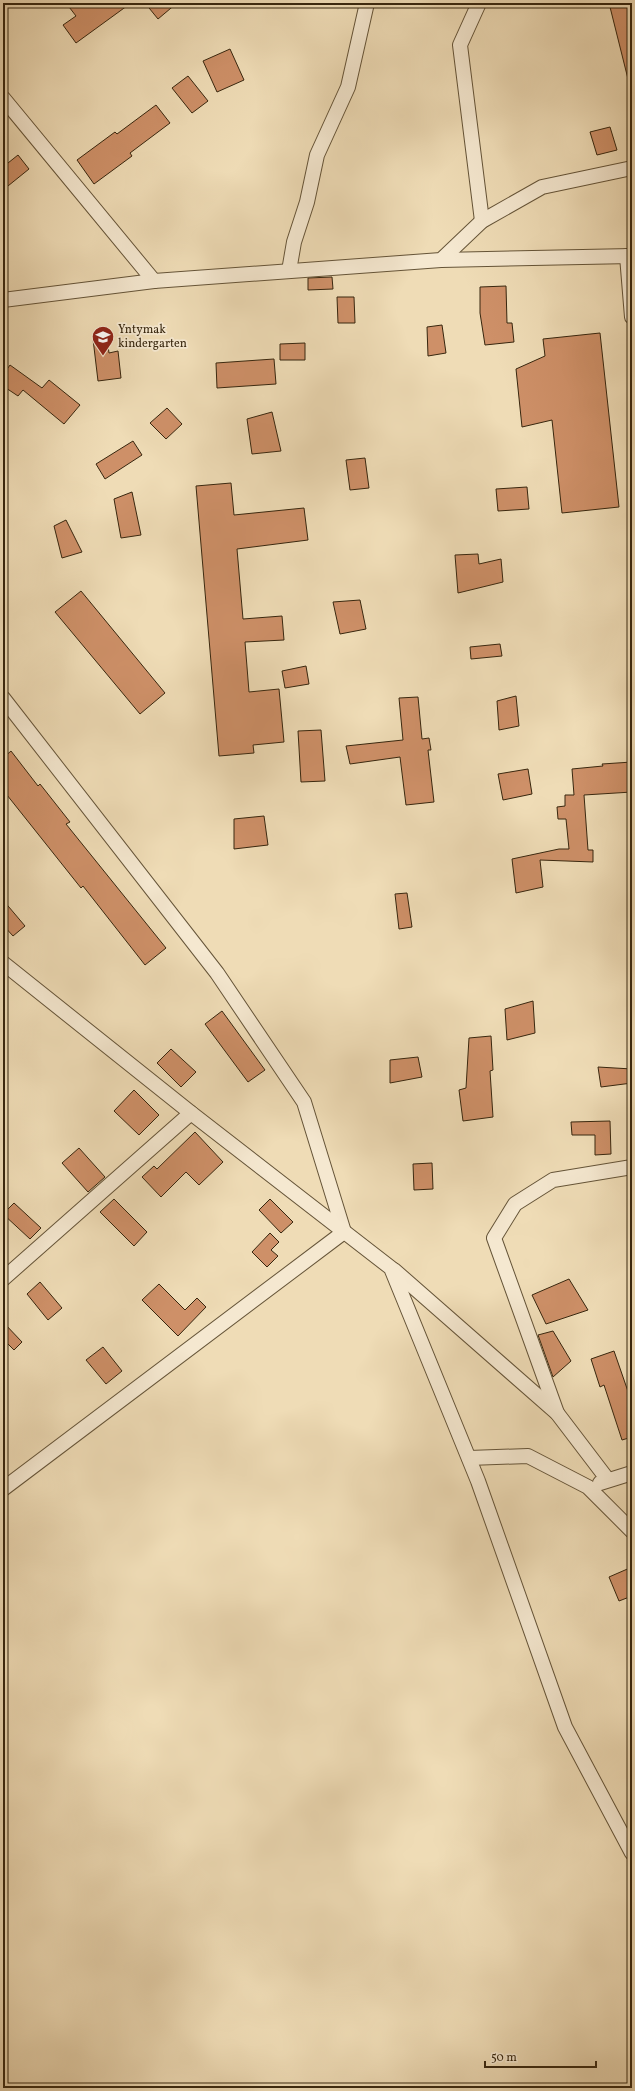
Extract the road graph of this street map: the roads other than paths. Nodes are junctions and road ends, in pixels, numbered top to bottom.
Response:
1 (367, 3) edge
2 (479, 3) edge
3 (3, 98) edge
4 (632, 168) edge
5 (482, 221) junction
6 (629, 256) edge
7 (441, 260) junction
8 (289, 271) junction
9 (154, 281) junction
10 (3, 300) edge
11 (632, 317) edge
12 (3, 698) edge
13 (3, 963) edge
14 (191, 1113) junction
15 (632, 1167) edge
16 (344, 1232) junction
17 (391, 1268) junction
18 (3, 1279) edge
19 (557, 1413) junction
20 (469, 1458) junction
21 (632, 1473) edge
22 (608, 1480) junction
23 (588, 1487) junction
24 (3, 1489) edge
25 (632, 1531) edge
26 (632, 1853) edge

1 - 8 street
2 - 5 street
3 - 9 street
4 - 5 street
5 - 7 street
6 - 7 street
6 - 11 street
7 - 8 street
8 - 9 street
9 - 10 street
12 - 16 street
13 - 14 street
14 - 16 street
14 - 18 street
15 - 19 street
16 - 17 street
16 - 24 street
17 - 19 street
17 - 20 street
19 - 22 street
20 - 23 street
20 - 26 street
21 - 22 street
22 - 23 street
23 - 25 street

